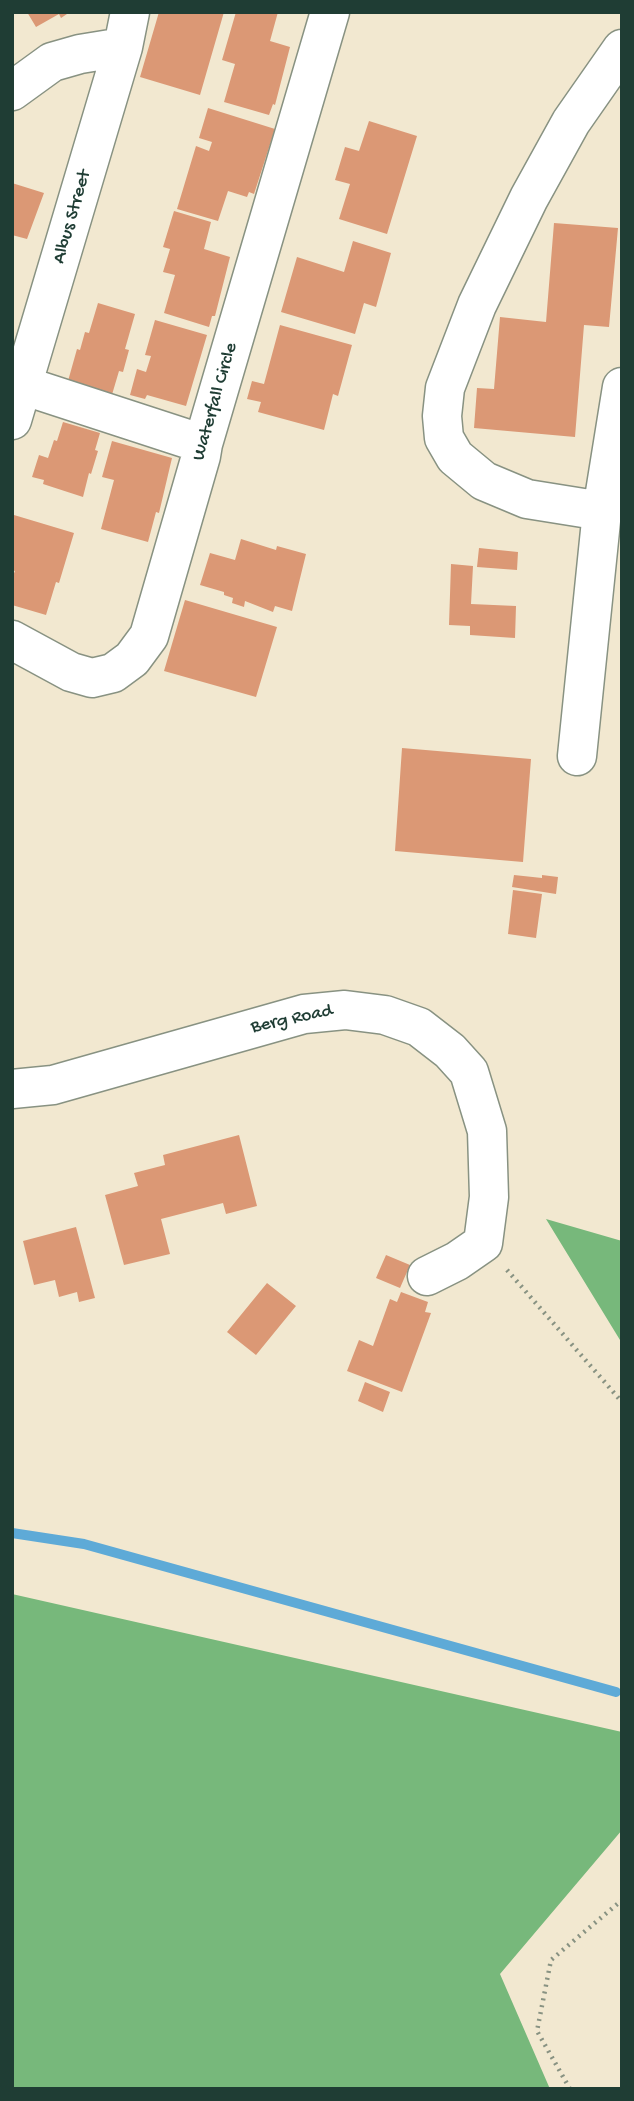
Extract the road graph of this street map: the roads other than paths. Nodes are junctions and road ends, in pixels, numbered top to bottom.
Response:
1 (330, 12) edge
2 (126, 30) edge
3 (622, 49) edge
4 (12, 91) edge
5 (622, 387) edge
6 (17, 402) edge
7 (202, 444) junction
8 (602, 511) junction
9 (12, 640) edge
10 (577, 757) dead end
11 (12, 1089) edge
12 (427, 1276) dead end

1 - 7 street, Waterfall Circle
2 - 4 street
2 - 6 street, Albus Street
3 - 8 street
5 - 8 street
6 - 7 street
7 - 9 street, Waterfall Circle
8 - 10 street
11 - 12 street, Berg Road

